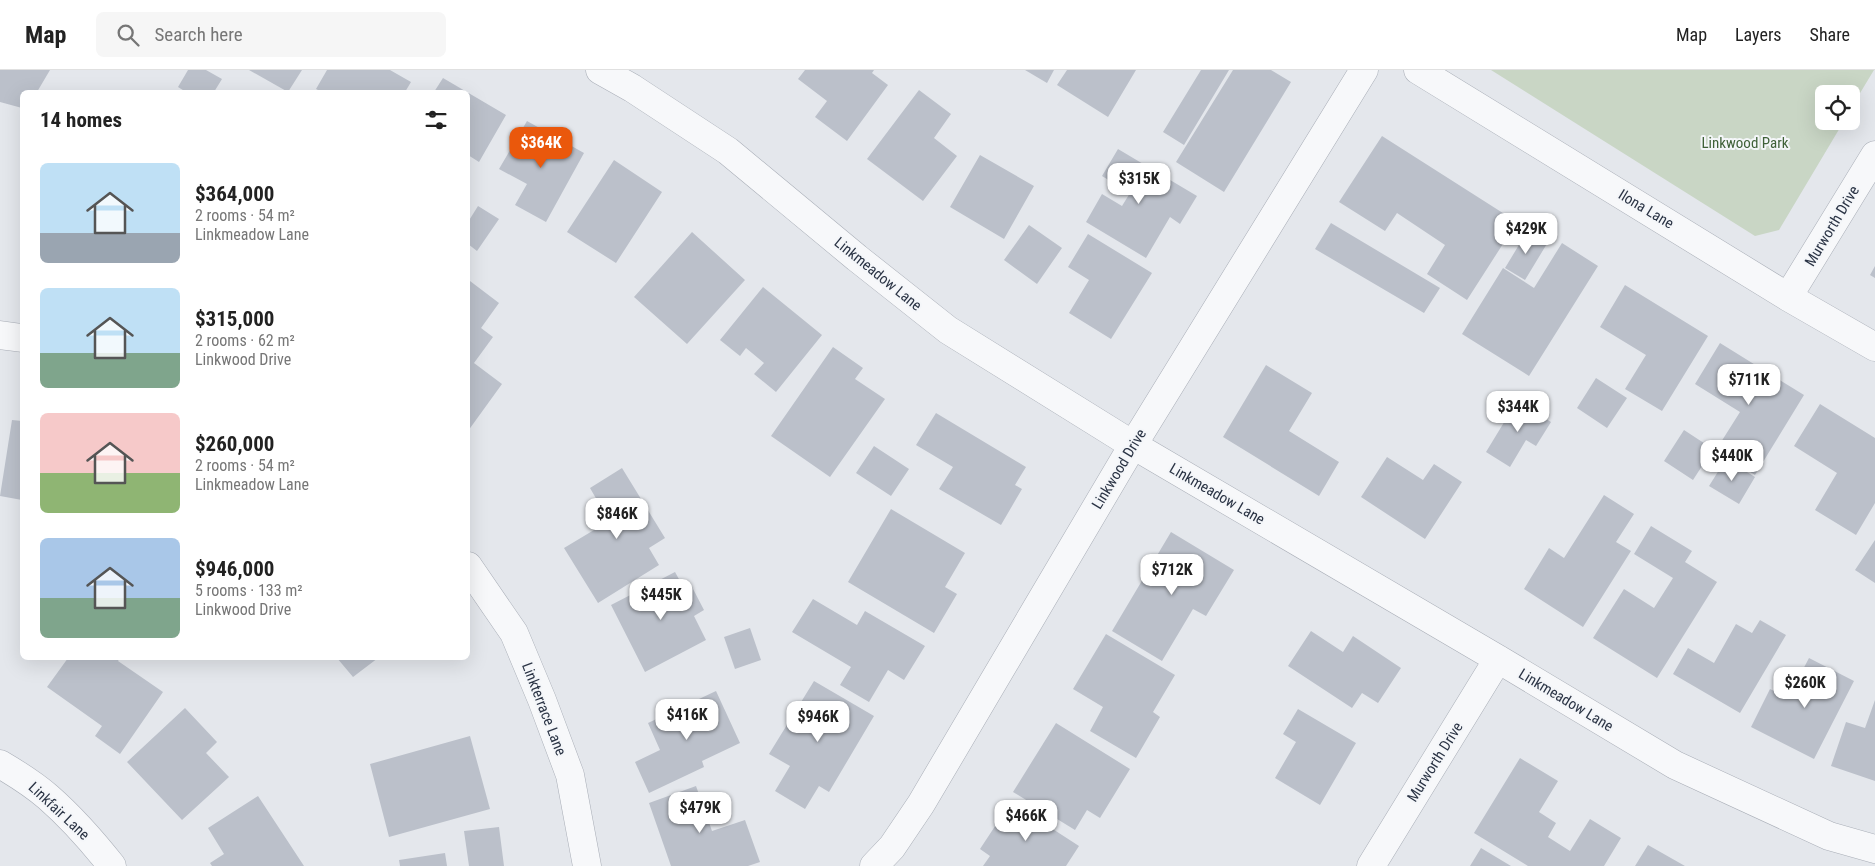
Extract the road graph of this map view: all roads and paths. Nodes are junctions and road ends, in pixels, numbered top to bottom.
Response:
1 (600, 70) edge
2 (1364, 70) edge
3 (1418, 70) edge
4 (1875, 154) edge
5 (1788, 297) junction
6 (0, 335) edge
7 (20, 338) edge
8 (1875, 347) edge
9 (1133, 445) junction
10 (470, 569) edge
11 (1498, 659) junction
12 (0, 764) edge
13 (1875, 849) edge
14 (112, 866) edge
15 (587, 866) edge
16 (874, 866) edge
17 (1371, 866) edge

1 - 9 street, Linkmeadow Lane
2 - 9 street, Linkwood Drive
3 - 5 street, Ilona Lane
4 - 5 street, Murworth Drive
5 - 8 street, Ilona Lane
6 - 7 street
9 - 11 street, Linkmeadow Lane
9 - 16 street, Linkwood Drive
10 - 15 street, Linkterrace Lane
11 - 13 street, Linkmeadow Lane
11 - 17 street, Murworth Drive
12 - 14 street, Linkfair Lane

